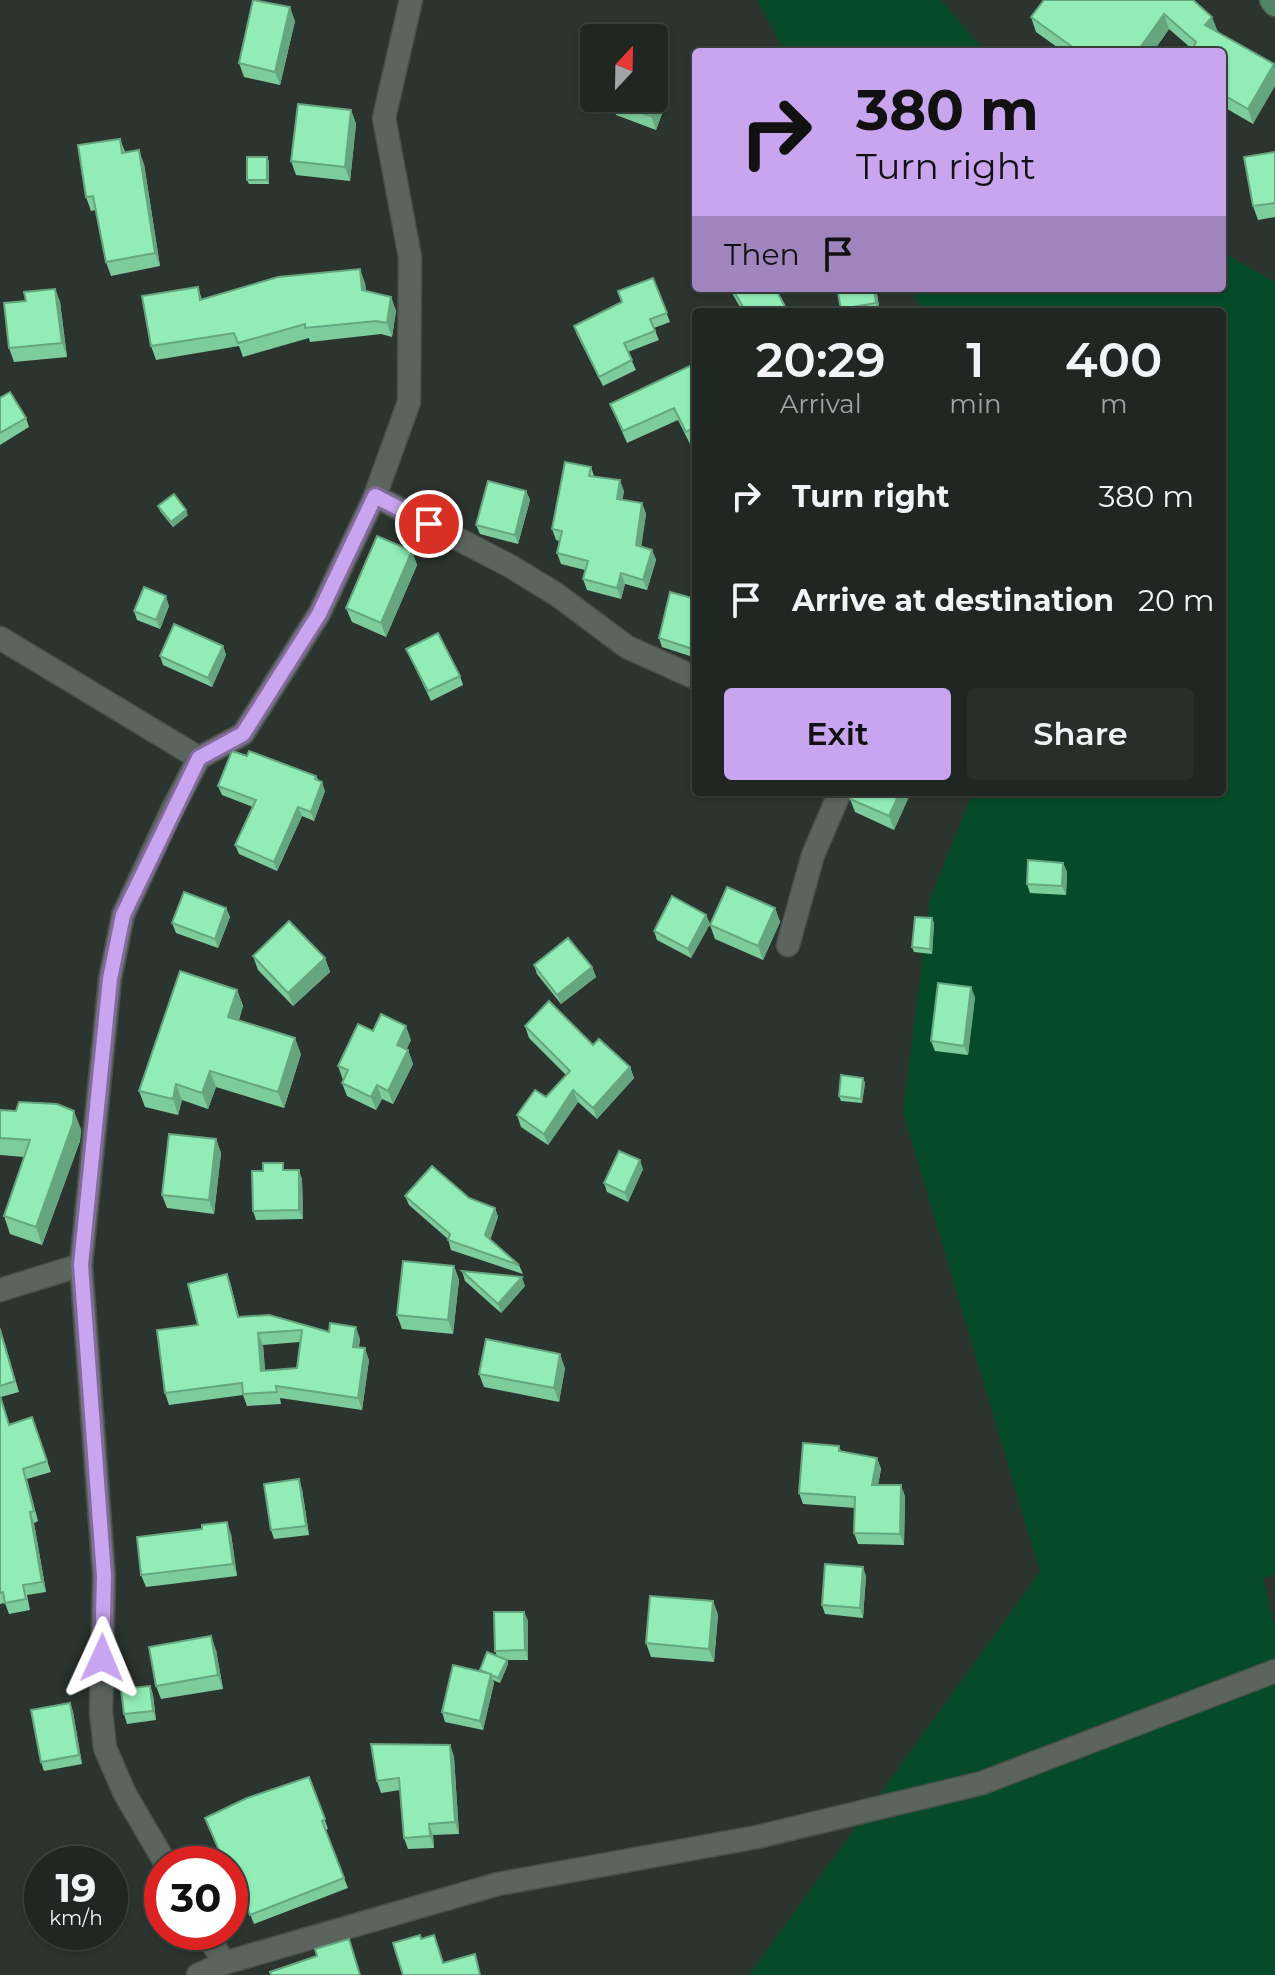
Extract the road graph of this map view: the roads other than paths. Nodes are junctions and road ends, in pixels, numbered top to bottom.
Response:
1 (411, 0) edge
2 (375, 496) junction
3 (0, 638) edge
4 (692, 676) edge
5 (199, 758) junction
6 (838, 796) edge
7 (788, 945) dead end
8 (81, 1265) junction
9 (0, 1290) edge
10 (1275, 1671) edge
11 (155, 1846) edge
12 (216, 1950) edge
13 (224, 1963) junction
14 (198, 1975) edge

1 - 2 street
2 - 4 street
2 - 5 street
3 - 5 street
5 - 8 street
6 - 7 street
8 - 9 street
8 - 11 street
10 - 13 street
12 - 13 street
13 - 14 street

